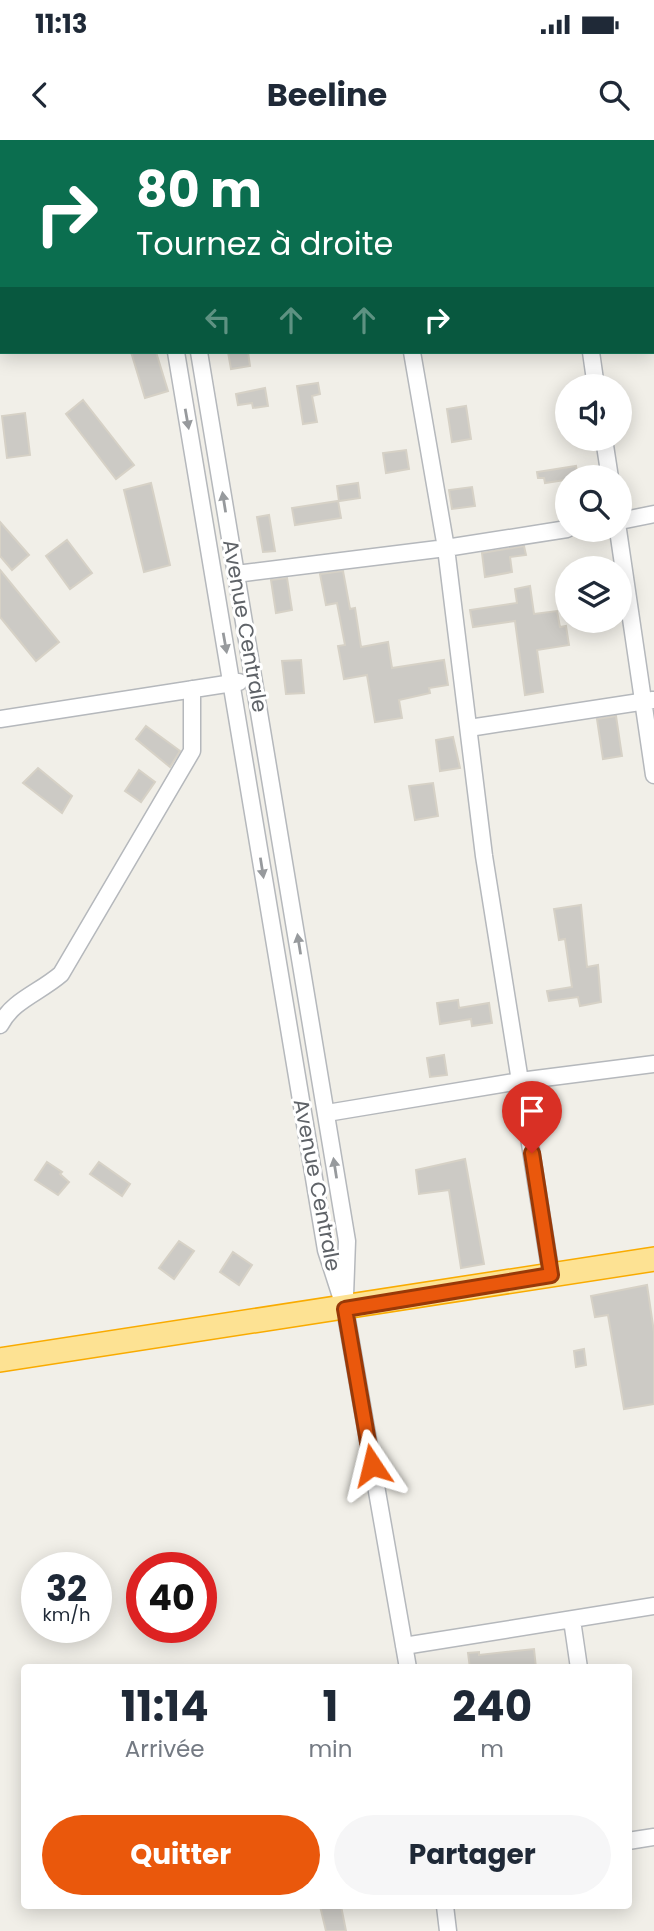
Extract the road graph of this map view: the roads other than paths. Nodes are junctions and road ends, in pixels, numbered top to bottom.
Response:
1 (176, 354) edge
2 (199, 354) edge
3 (412, 354) edge
4 (591, 354) edge
5 (594, 374) edge
6 (654, 514) edge
7 (632, 519) edge
8 (555, 531) edge
9 (620, 542) edge
10 (446, 548) junction
11 (236, 574) junction
12 (256, 679) junction
13 (232, 683) junction
14 (192, 689) junction
15 (650, 701) edge
16 (0, 719) edge
17 (469, 728) junction
18 (654, 775) edge
19 (4, 1006) edge
20 (0, 1025) edge
21 (654, 1064) edge
22 (520, 1081) junction
23 (327, 1113) junction
24 (653, 1262) edge
25 (551, 1275) junction
26 (345, 1309) junction
27 (0, 1360) edge
28 (654, 1606) edge
29 (572, 1619) junction
30 (404, 1646) junction
31 (407, 1664) edge
32 (578, 1664) edge
33 (654, 1837) edge
34 (632, 1840) edge
35 (445, 1909) edge
36 (449, 1931) edge

1 -> 13 street, Avenue Centrale
11 -> 2 street, Avenue Centrale
3 - 10 street
4 - 5 street
6 - 7 street
8 - 10 street
9 - 15 street
10 - 11 street
10 - 17 street
11 - 12 street, Avenue Centrale
12 - 13 street
23 -> 12 street, Avenue Centrale
13 - 14 street
13 -> 26 street, Avenue Centrale
14 - 16 street
14 - 19 street
15 - 17 street
15 - 18 street
17 - 22 street
19 - 20 street
21 - 22 street
22 - 23 street
22 - 25 street
26 -> 23 street, Avenue Centrale
24 - 25 highway
25 - 26 highway
26 - 27 highway
26 - 30 street
28 - 29 street
29 - 30 street
29 - 32 street
30 - 31 street
33 - 34 street
35 - 36 street

